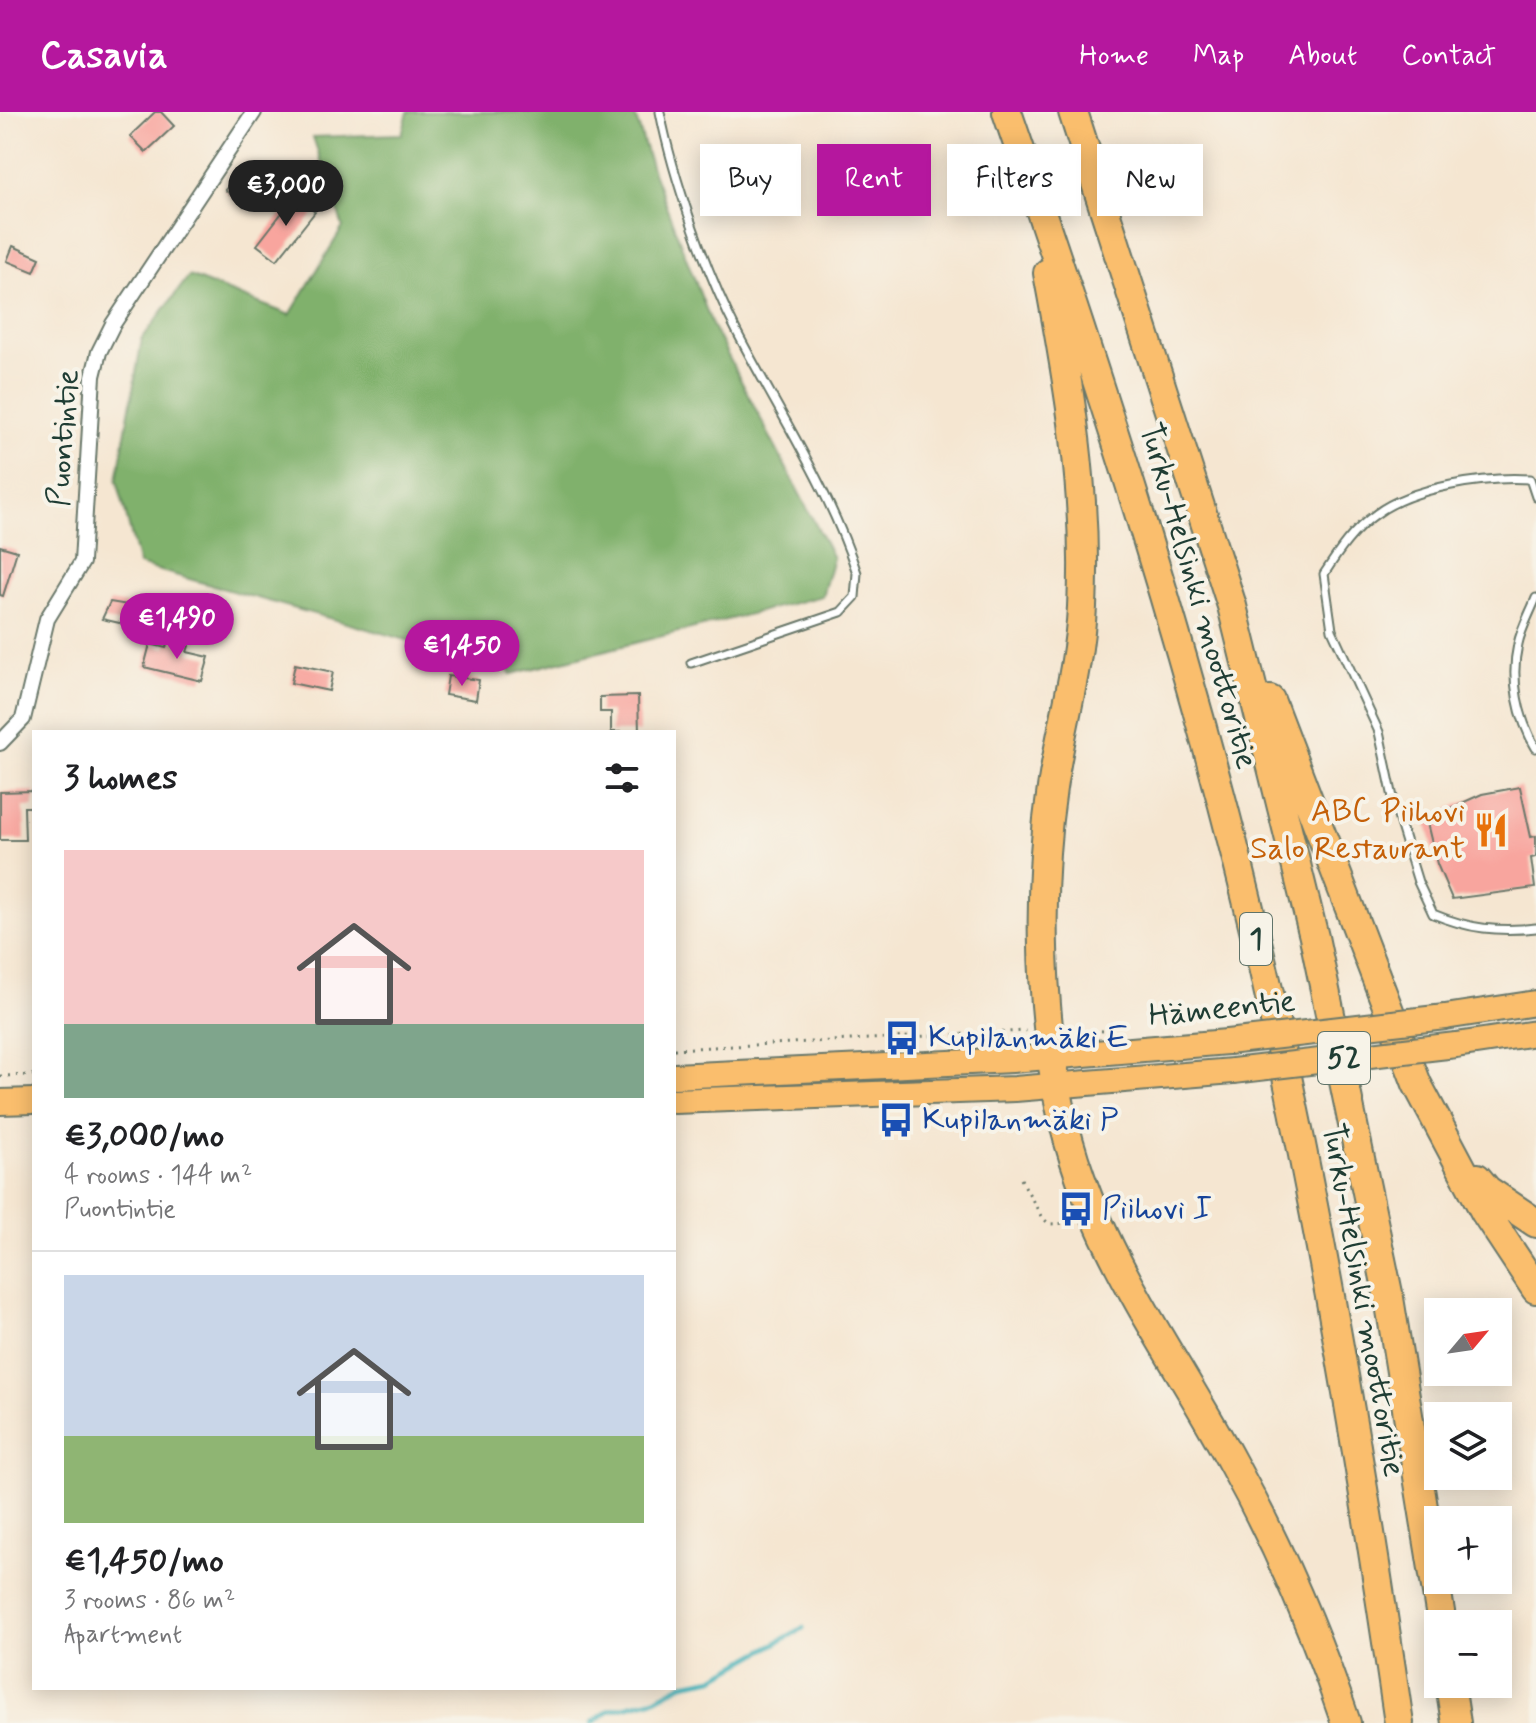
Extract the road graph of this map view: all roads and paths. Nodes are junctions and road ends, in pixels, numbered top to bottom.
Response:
1 (254, 112) edge
2 (660, 112) edge
3 (1007, 112) edge
4 (1073, 112) edge
5 (1018, 144) edge
6 (1037, 216) edge
7 (1043, 216) edge
8 (1536, 497) edge
9 (1536, 598) edge
10 (1232, 606) junction
11 (691, 663) dead end
12 (0, 743) edge
13 (1536, 748) edge
14 (1536, 928) edge
15 (1536, 1003) edge
16 (1536, 1033) edge
17 (1051, 1043) junction
18 (676, 1049) edge
19 (32, 1075) edge
20 (0, 1076) edge
21 (676, 1076) edge
22 (1056, 1086) junction
23 (32, 1101) edge
24 (676, 1101) edge
25 (0, 1102) edge
26 (1453, 1149) junction
27 (1021, 1179) dead end
28 (1081, 1221) dead end
29 (1536, 1223) edge
30 (1536, 1289) edge
31 (1440, 1610) edge
32 (1452, 1698) edge
33 (1346, 1723) edge
34 (1399, 1723) edge
35 (1456, 1723) edge

1 - 12 street, Puontintie
2 - 11 lane
3 - 5 highway, Turku-Helsinki moottoritie / 1
4 - 10 highway, Turku-Helsinki moottoritie / 1
6 - 17 highway
7 - 34 highway, Turku-Helsinki moottoritie / 1
8 - 14 lane
9 - 13 lane
10 - 26 highway
10 - 31 highway, Turku-Helsinki moottoritie / 1
15 - 17 main road, Hämeentie / 52, bridge
16 - 22 main road, Hämeentie / 52, bridge
17 - 18 path
17 - 21 main road, Hämeentie / 52
17 - 22 highway
19 - 20 path
22 - 24 main road, Hämeentie / 52
22 - 33 highway
23 - 25 main road
26 - 29 highway
26 - 30 highway
27 - 28 path
32 - 35 highway

